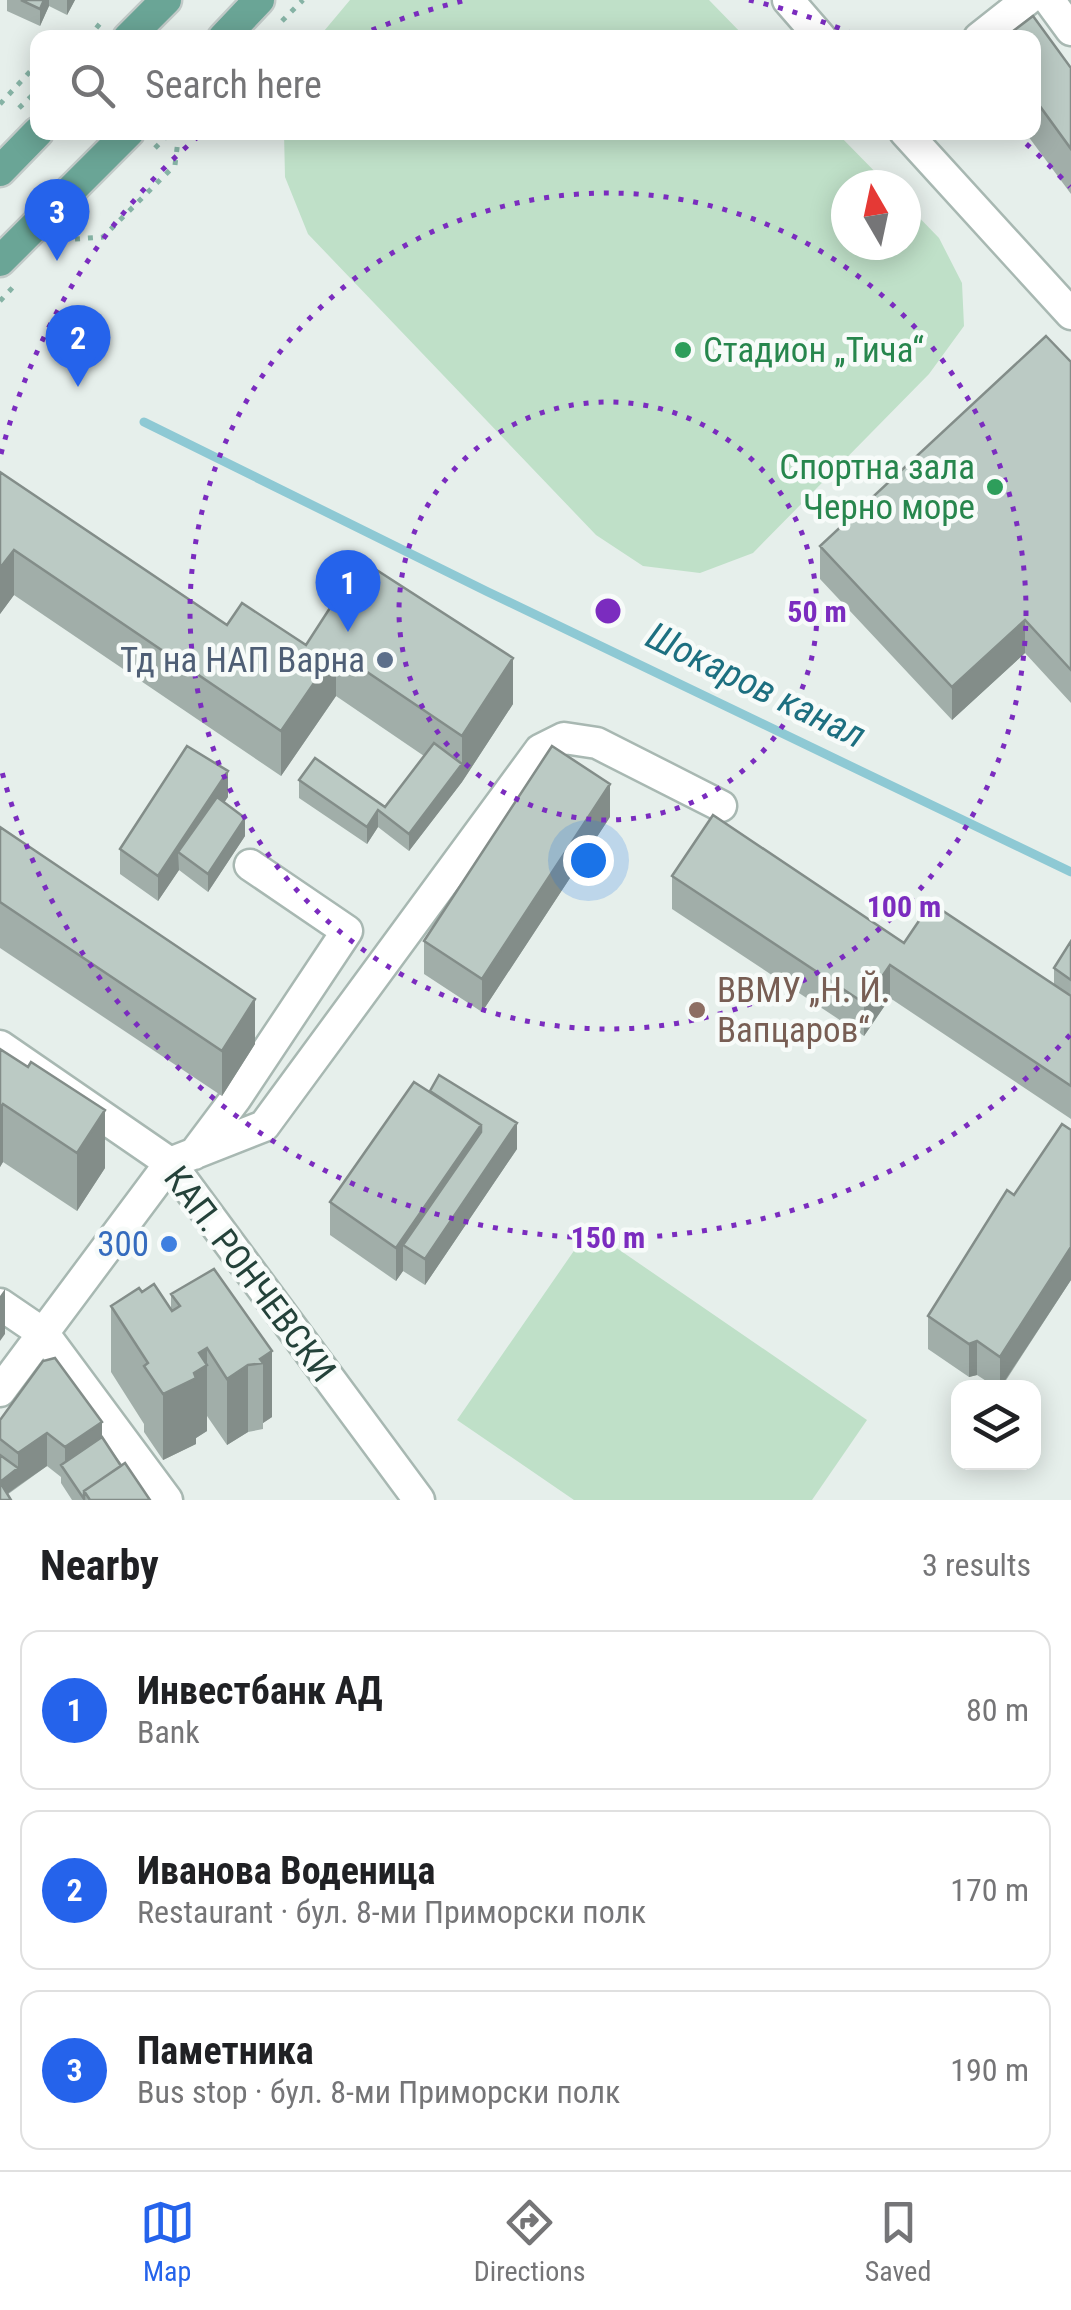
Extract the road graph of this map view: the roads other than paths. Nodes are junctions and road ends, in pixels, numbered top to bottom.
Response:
1 (166, 0) edge
2 (259, 0) edge
3 (788, 0) edge
4 (1049, 0) edge
5 (1008, 6) edge
6 (136, 30) edge
7 (230, 30) edge
8 (814, 30) edge
9 (986, 30) edge
10 (1071, 30) edge
11 (30, 140) edge
12 (122, 140) edge
13 (912, 140) edge
14 (0, 171) edge
15 (12, 269) edge
16 (1071, 314) edge
17 (721, 806) dead end
18 (250, 865) dead end
19 (0, 1046) edge
20 (181, 1160) junction
21 (0, 1304) edge
22 (44, 1334) junction
23 (0, 1392) edge
24 (167, 1500) edge
25 (419, 1500) edge

1 - 6 main road
2 - 7 main road
3 - 8 street
4 - 10 street
5 - 9 street
11 - 14 main road
12 - 15 main road
13 - 16 street
17 - 20 street
18 - 20 street
19 - 20 street, КАП. РОНЧЕВСКИ
20 - 22 street
20 - 25 street, КАП. РОНЧЕВСКИ
21 - 22 street
22 - 23 street
22 - 24 street

